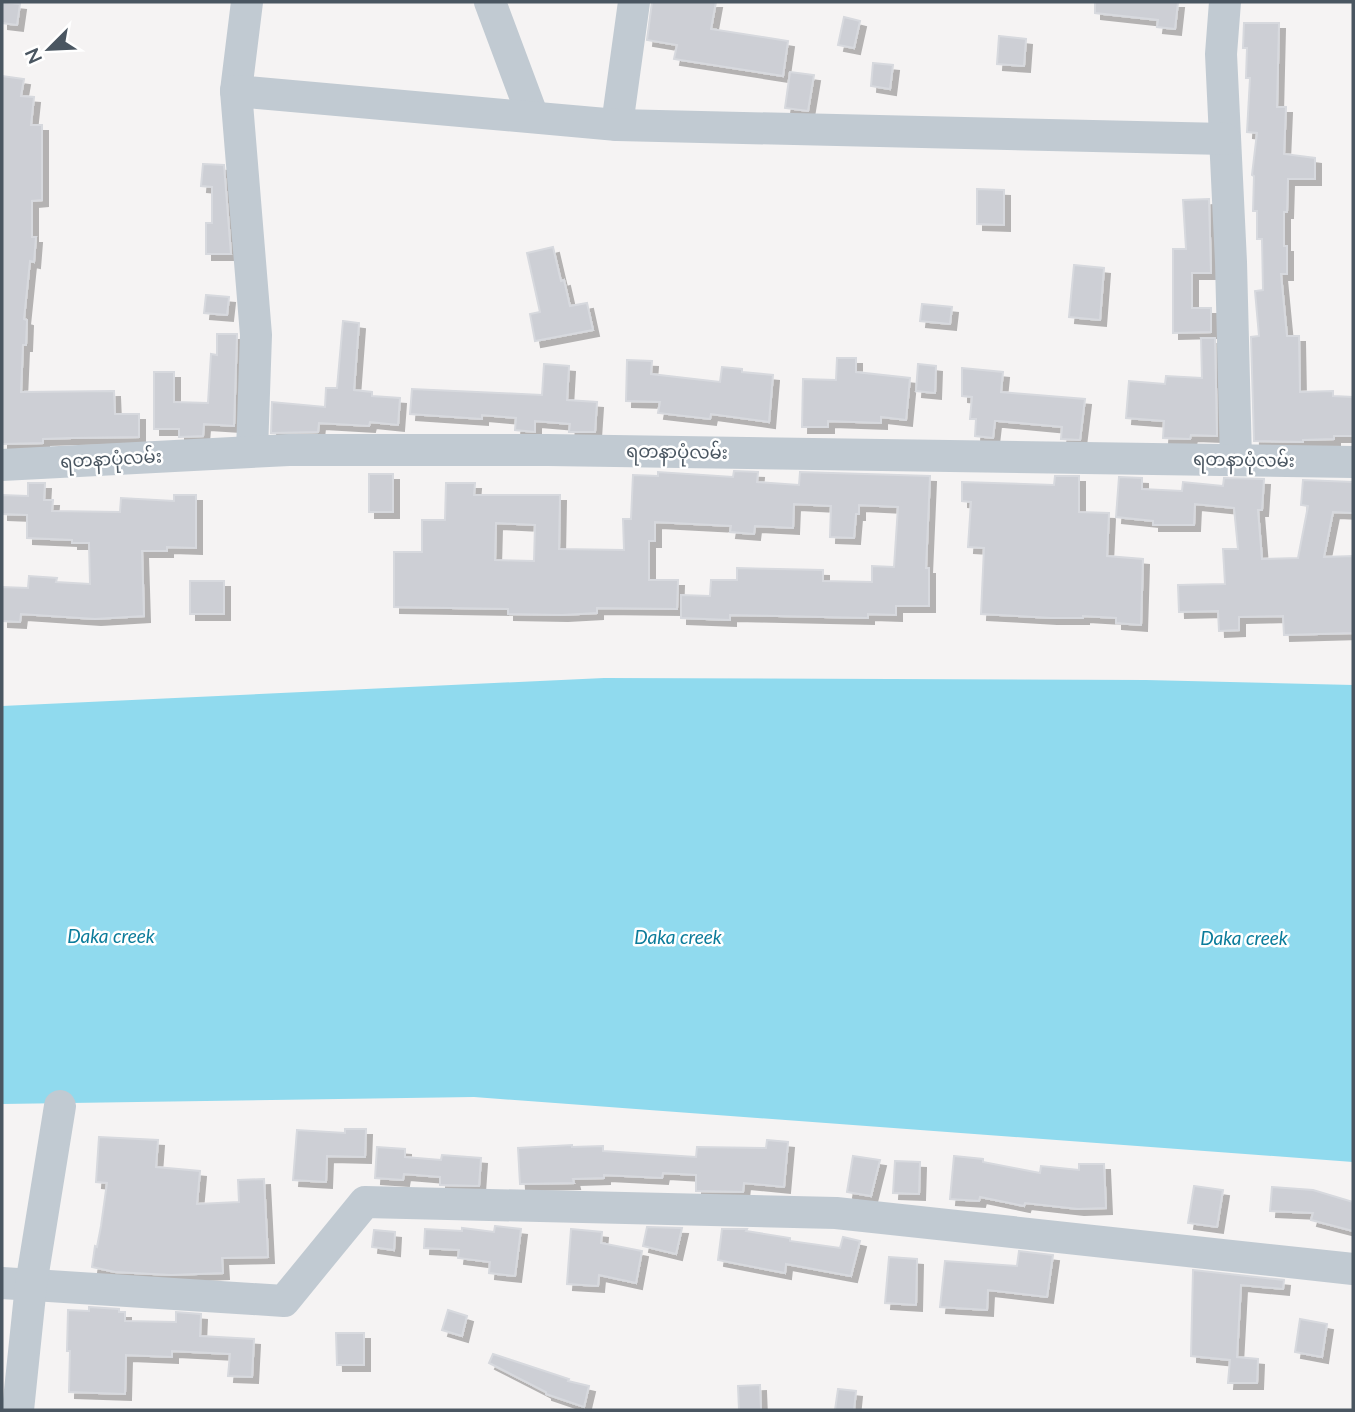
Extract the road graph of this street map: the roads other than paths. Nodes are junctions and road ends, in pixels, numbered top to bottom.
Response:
1 (247, 2) edge
2 (490, 2) edge
3 (634, 2) edge
4 (1225, 2) edge
5 (236, 91) junction
6 (533, 117) junction
7 (617, 125) junction
8 (1225, 139) junction
9 (253, 451) junction
10 (1236, 460) junction
11 (1353, 462) edge
12 (2, 465) edge
13 (60, 1106) dead end
14 (1353, 1269) edge
15 (17, 1284) edge
16 (18, 1410) edge

1 - 5 street
2 - 6 street
3 - 7 street
4 - 8 street
5 - 6 street
5 - 9 street
6 - 7 street
7 - 8 street
8 - 10 street
9 - 10 street, ရတနာပုံလမ်း
9 - 12 street, ရတနာပုံလမ်း
10 - 11 street, ရတနာပုံလမ်း
13 - 15 street
14 - 15 street
15 - 16 street

